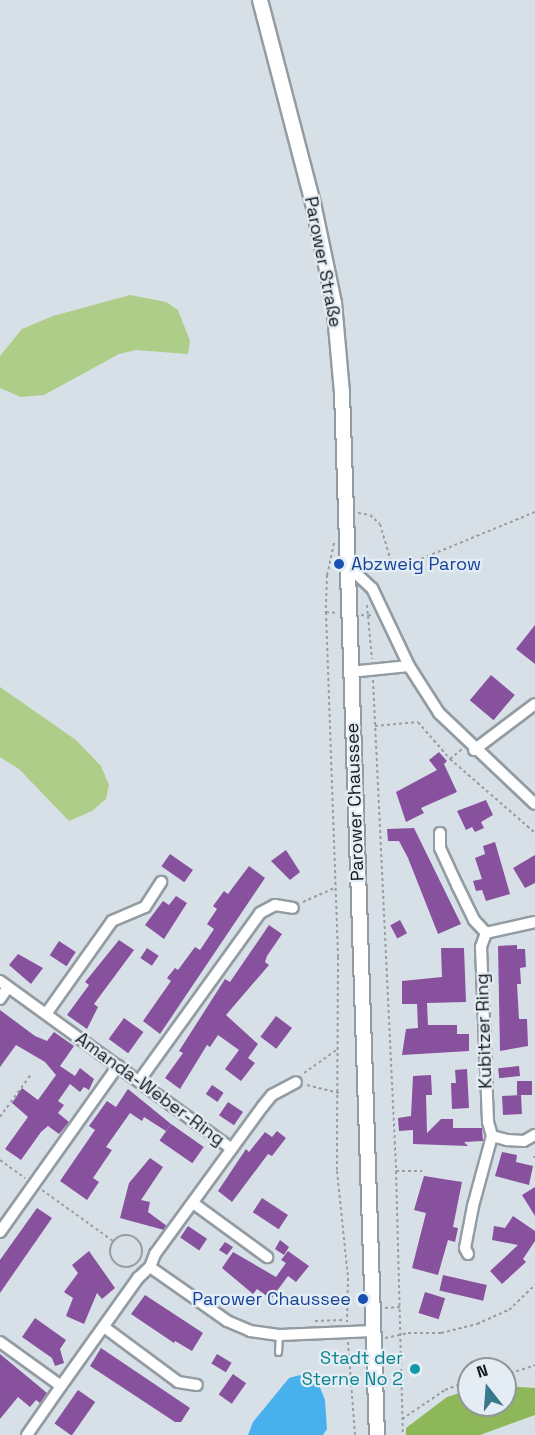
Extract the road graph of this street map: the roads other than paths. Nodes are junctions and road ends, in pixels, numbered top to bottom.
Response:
1 (260, 0) edge
2 (348, 566) junction
3 (409, 666) junction
4 (350, 672) junction
5 (535, 704) edge
6 (471, 747) junction
7 (535, 804) edge
8 (440, 833) dead end
9 (161, 882) dead end
10 (293, 908) road end
11 (535, 922) edge
12 (486, 933) junction
13 (4, 984) edge
14 (0, 999) edge
15 (46, 1014) junction
16 (118, 1066) junction
17 (139, 1081) junction
18 (296, 1082) road end
19 (535, 1135) edge
20 (492, 1136) junction
21 (232, 1149) junction
22 (193, 1203) junction
23 (0, 1232) edge
24 (468, 1254) dead end
25 (267, 1257) dead end
26 (150, 1267) junction
27 (104, 1327) junction
28 (379, 1329) junction
29 (279, 1335) junction
30 (0, 1342) edge
31 (278, 1352) dead end
32 (197, 1385) dead end
33 (61, 1386) junction
34 (27, 1435) edge
35 (377, 1435) edge

1 - 2 street, Parower Straße
2 - 3 street
2 - 4 street, Parower Chaussee
3 - 4 street
3 - 6 street
4 - 28 street, Parower Chaussee
5 - 6 street
6 - 7 street
8 - 12 street
9 - 15 street
10 - 17 street
11 - 12 street
12 - 20 street, Kubitzer Ring
13 - 14 street, Amanda-Weber-Ring
13 - 15 street, Amanda-Weber-Ring
15 - 16 street, Amanda-Weber-Ring
16 - 17 street, Amanda-Weber-Ring
16 - 23 street
17 - 21 street, Amanda-Weber-Ring
18 - 21 street
19 - 20 street
20 - 24 street
21 - 22 street, Amanda-Weber-Ring
22 - 25 street
22 - 26 street, Amanda-Weber-Ring
26 - 27 street, Amanda-Weber-Ring
26 - 29 street
27 - 32 street
27 - 33 street, Amanda-Weber-Ring
28 - 29 street
28 - 35 street, Parower Chaussee
29 - 31 lane
30 - 33 street
33 - 34 street, Amanda-Weber-Ring

